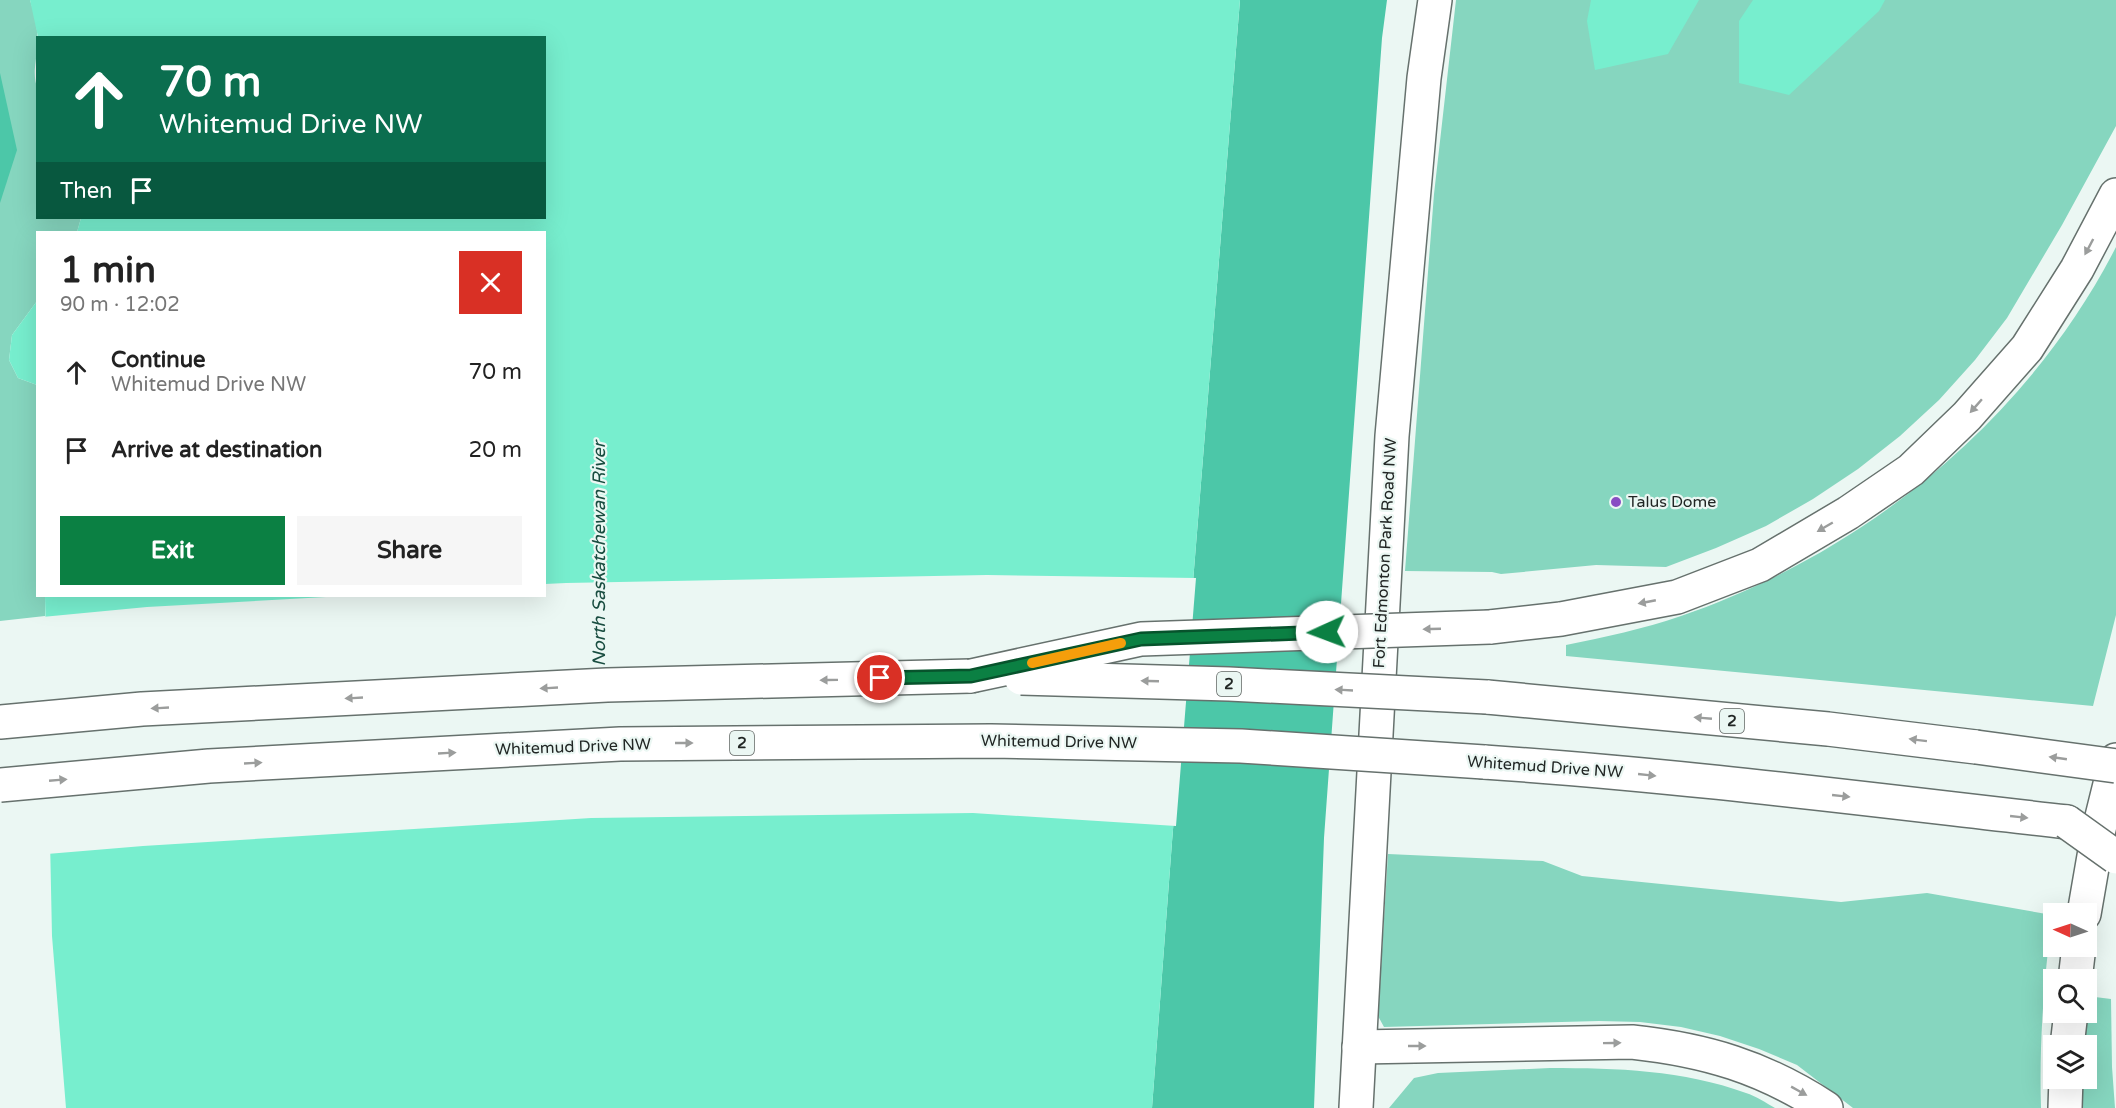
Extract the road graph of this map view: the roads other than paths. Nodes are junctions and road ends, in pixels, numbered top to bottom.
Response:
1 (1435, 0) edge
2 (2116, 195) edge
3 (971, 676) junction
4 (0, 722) edge
5 (2116, 760) edge
6 (2116, 766) edge
7 (0, 785) edge
8 (2067, 822) junction
9 (2116, 829) edge
10 (2116, 857) edge
11 (2086, 903) edge
12 (1359, 1047) junction
13 (2066, 1089) edge
14 (1356, 1108) edge
15 (1826, 1108) edge
16 (2065, 1108) edge

1 - 12 main road, Fort Edmonton Park Road NW
2 -> 3 main road, bridge
3 -> 4 main road, 2
6 -> 3 main road, 2, bridge
5 - 11 main road
7 -> 8 main road, Whitemud Drive NW / 2, bridge
8 - 9 main road, Whitemud Drive NW / 2
8 - 10 main road, bridge
12 - 14 main road, Fort Edmonton Park Road NW
12 -> 15 main road
13 - 16 main road

